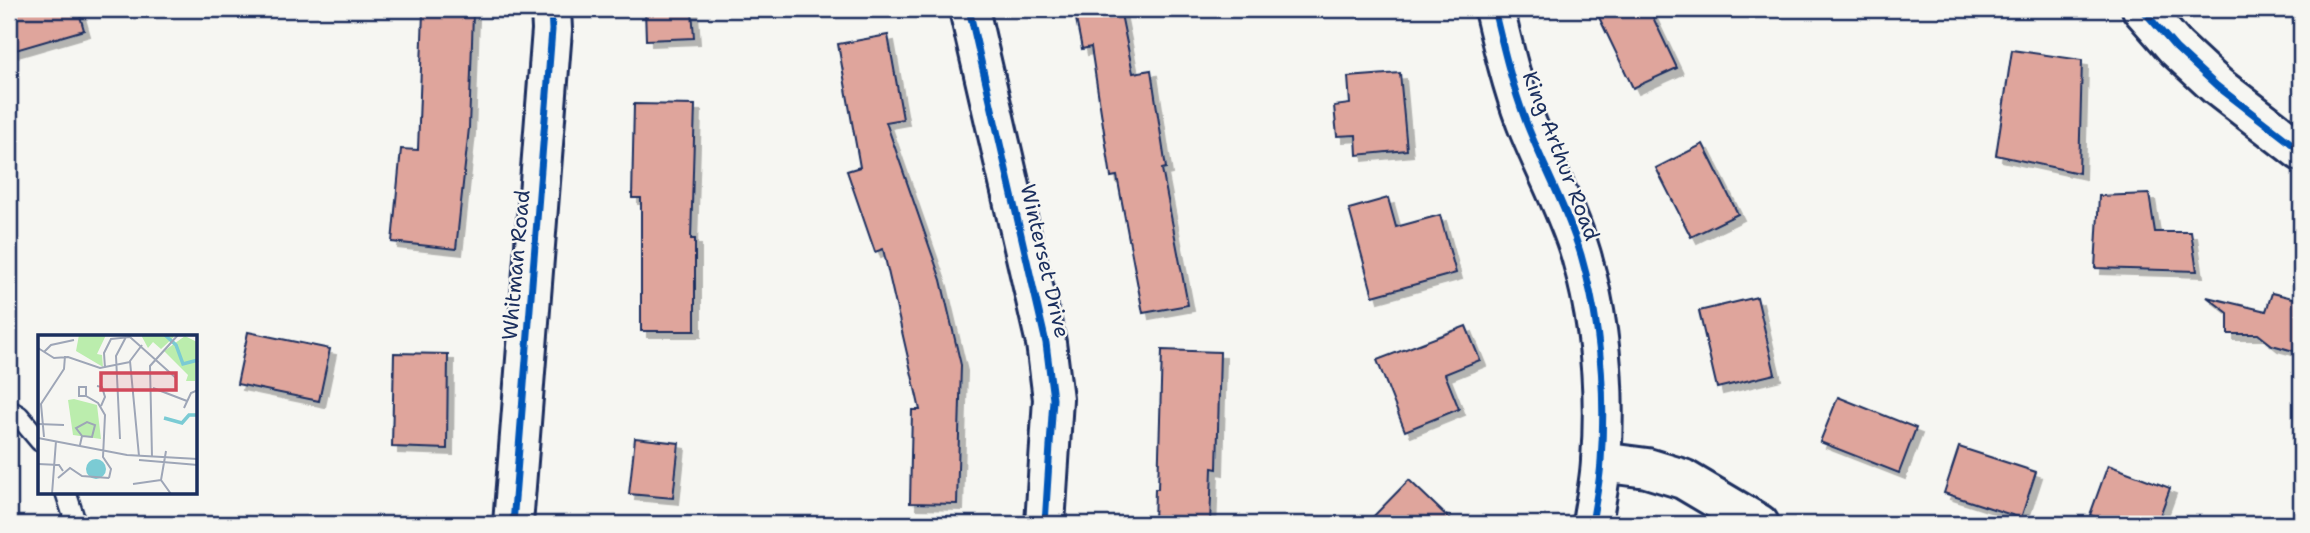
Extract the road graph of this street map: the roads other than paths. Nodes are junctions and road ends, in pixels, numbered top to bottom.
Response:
1 (551, 9) edge
2 (969, 9) edge
3 (1494, 9) edge
4 (2142, 9) edge
5 (2301, 151) edge
6 (9, 410) edge
7 (38, 439) edge
8 (1601, 462) junction
9 (66, 494) edge
10 (76, 524) edge
11 (513, 524) edge
12 (1045, 524) edge
13 (1592, 524) edge
14 (1759, 524) edge

1 - 11 street, Whitman Road
2 - 12 street, Winterset Drive
3 - 8 street, King Arthur Road
4 - 5 street
6 - 7 lane
8 - 13 street, King Arthur Road
8 - 14 street
9 - 10 lane

